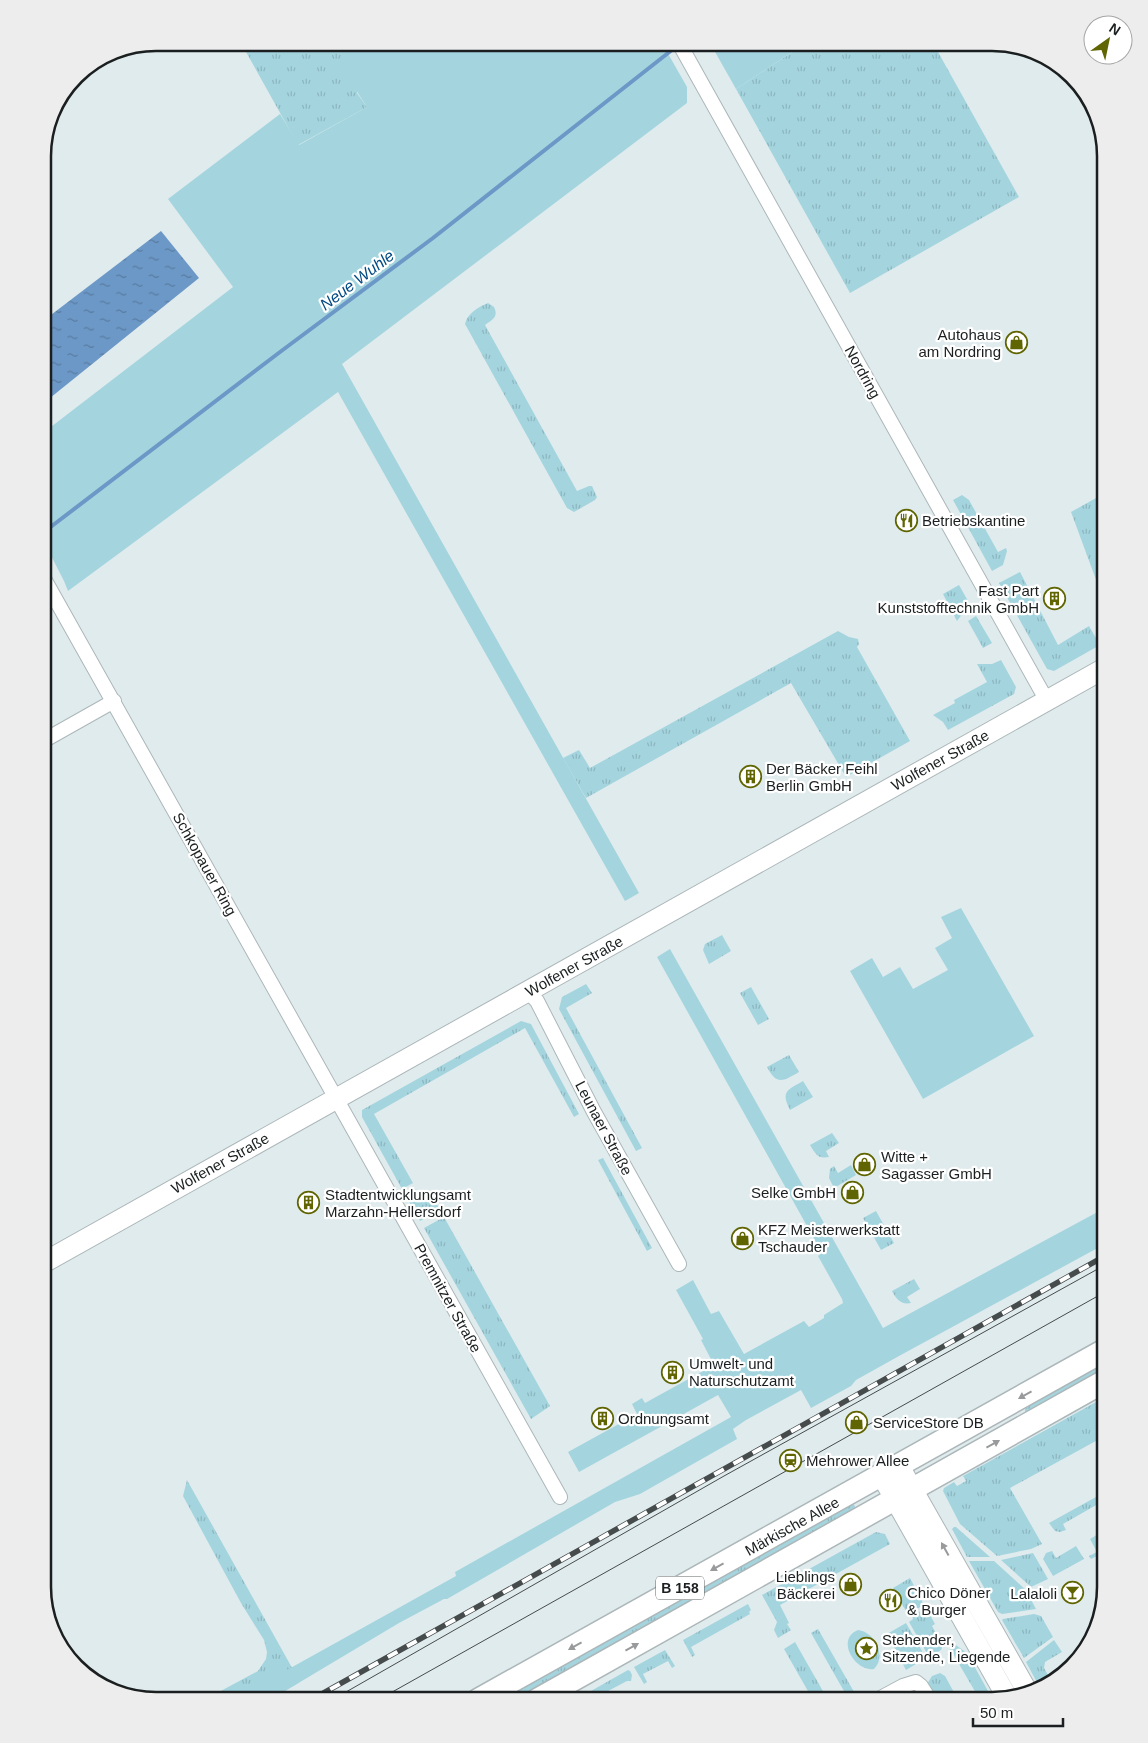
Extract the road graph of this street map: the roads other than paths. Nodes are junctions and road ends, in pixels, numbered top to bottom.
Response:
1 (684, 51) edge
2 (51, 591) edge
3 (1097, 673) edge
4 (114, 701) junction
5 (1047, 701) junction
6 (51, 736) edge
7 (528, 992) junction
8 (335, 1099) junction
9 (51, 1258) edge
10 (679, 1264) dead end
11 (1097, 1355) edge
12 (1097, 1386) edge
13 (890, 1471) junction
14 (851, 1493) junction
15 (904, 1495) junction
16 (560, 1497) dead end
17 (864, 1517) junction
18 (1024, 1686) edge
19 (1004, 1691) edge
20 (492, 1692) edge
21 (551, 1692) edge
22 (892, 1692) edge
23 (925, 1692) edge

1 - 5 street, Nordring
2 - 4 street, Schkopauer Ring
3 - 5 street, Wolfener Straße
4 - 6 street
4 - 8 street, Schkopauer Ring
5 - 7 street, Wolfener Straße
7 - 8 street, Wolfener Straße
7 - 10 street, Leunaer Straße
8 - 9 street, Wolfener Straße
8 - 16 street, Premnitzer Straße
11 -> 13 main road, Märkische Allee / B 158
15 -> 12 main road, Märkische Allee / B 158
13 - 14 main road, Märkische Allee / B 158
13 - 15 street
14 - 17 main road
14 -> 20 main road, Märkische Allee / B 158
15 - 17 main road, Märkische Allee / B 158
18 -> 15 street
15 - 19 street
21 -> 17 main road, Märkische Allee / B 158
22 - 23 street

